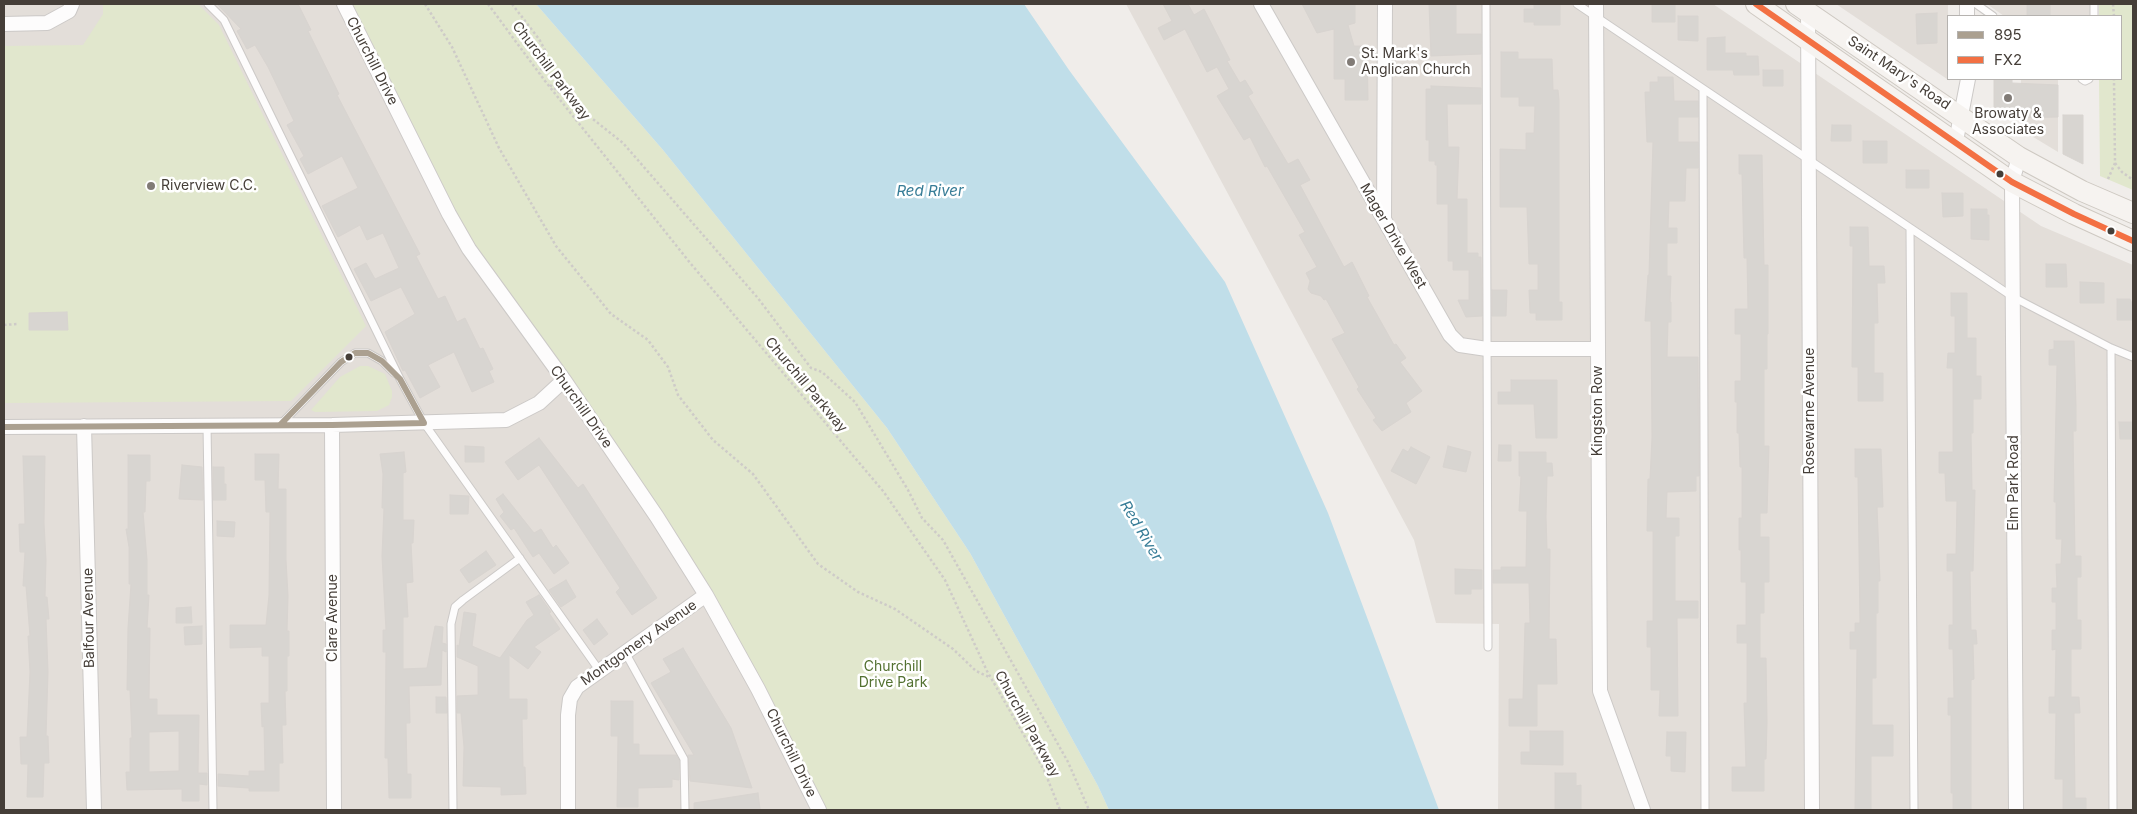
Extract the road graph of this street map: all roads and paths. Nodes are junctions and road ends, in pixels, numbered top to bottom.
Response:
1 (208, 4) edge
2 (344, 4) edge
3 (425, 4) edge
4 (488, 4) edge
5 (512, 4) edge
6 (1261, 4) edge
7 (1385, 4) edge
8 (1486, 4) edge
9 (1577, 4) edge
10 (1976, 4) edge
11 (71, 7) edge
12 (1767, 8) edge
13 (1802, 8) edge
14 (1597, 11) edge
15 (1992, 15) edge
16 (4, 24) edge
17 (1808, 40) junction
18 (540, 74) junction
19 (1968, 80) edge
20 (2114, 80) edge
21 (545, 81) junction
22 (1703, 89) junction
23 (1961, 115) junction
24 (1956, 141) junction
25 (2019, 157) junction
26 (1808, 161) junction
27 (2116, 162) junction
28 (2108, 179) dead end
29 (2133, 180) edge
30 (2012, 182) junction
31 (2133, 213) edge
32 (1384, 218) junction
33 (1910, 228) junction
34 (2133, 241) edge
35 (2013, 297) junction
36 (18, 324) dead end
37 (4, 325) edge
38 (2111, 348) junction
39 (1487, 349) junction
40 (1598, 349) junction
41 (2133, 358) edge
42 (400, 379) junction
43 (564, 380) junction
44 (424, 423) junction
45 (207, 425) junction
46 (280, 425) junction
47 (332, 425) junction
48 (84, 426) junction
49 (4, 427) edge
50 (520, 558) junction
51 (706, 595) junction
52 (1488, 647) dead end
53 (624, 652) junction
54 (599, 670) junction
55 (990, 677) junction
56 (94, 810) edge
57 (213, 810) edge
58 (334, 810) edge
59 (453, 810) edge
60 (568, 810) edge
61 (685, 810) edge
62 (819, 810) edge
63 (1060, 810) edge
64 (1090, 810) edge
65 (1643, 810) edge
66 (1705, 810) edge
67 (1812, 810) edge
68 (1914, 810) edge
69 (2016, 810) edge
70 (2114, 810) edge

1 - 42 lane
2 - 43 street, Churchill Drive
3 - 55 path
4 - 18 path, Churchill Parkway
5 - 18 path
6 - 32 street, Mager Drive West
7 - 32 street
8 - 39 lane
9 - 14 lane
10 - 15 lane
11 - 16 street
12 - 17 main road, Saint Mary's Road
13 - 17 street, Rosewarne Avenue
13 - 23 main road, Saint Mary's Road
14 - 22 lane
14 - 40 street, Kingston Row
17 - 24 main road, Saint Mary's Road
17 - 26 street, Rosewarne Avenue
18 - 21 path, Churchill Parkway
19 - 23 street
20 - 27 path
21 - 55 path, Churchill Parkway
21 - 64 path
22 - 26 lane
22 - 66 lane
23 - 24 street
23 - 25 main road, Saint Mary's Road
24 - 30 main road, Saint Mary's Road
25 - 30 street, Elm Park Road
25 - 31 main road, Saint Mary's Road
26 - 33 lane
26 - 67 street, Rosewarne Avenue
27 - 28 path
27 - 29 path
30 - 34 main road, Saint Mary's Road
30 - 35 street, Elm Park Road
32 - 39 street, Mager Drive West
33 - 35 lane
33 - 68 lane
35 - 38 lane
35 - 69 street, Elm Park Road
36 - 37 path
38 - 41 lane
38 - 70 lane
39 - 40 street, Mager Drive West
39 - 52 lane
40 - 65 street, Kingston Row
42 - 44 lane
42 - 46 lane
43 - 44 street
43 - 51 street, Churchill Drive
44 - 47 street
44 - 50 lane
45 - 46 street
45 - 48 street
45 - 57 lane
46 - 47 street
47 - 58 street, Clare Avenue
48 - 49 street
48 - 56 street, Balfour Avenue
50 - 54 lane
50 - 59 lane
51 - 53 street, Montgomery Avenue
51 - 62 street, Churchill Drive
53 - 54 street, Montgomery Avenue
53 - 61 lane
54 - 60 street, Montgomery Avenue
55 - 63 path, Churchill Parkway

